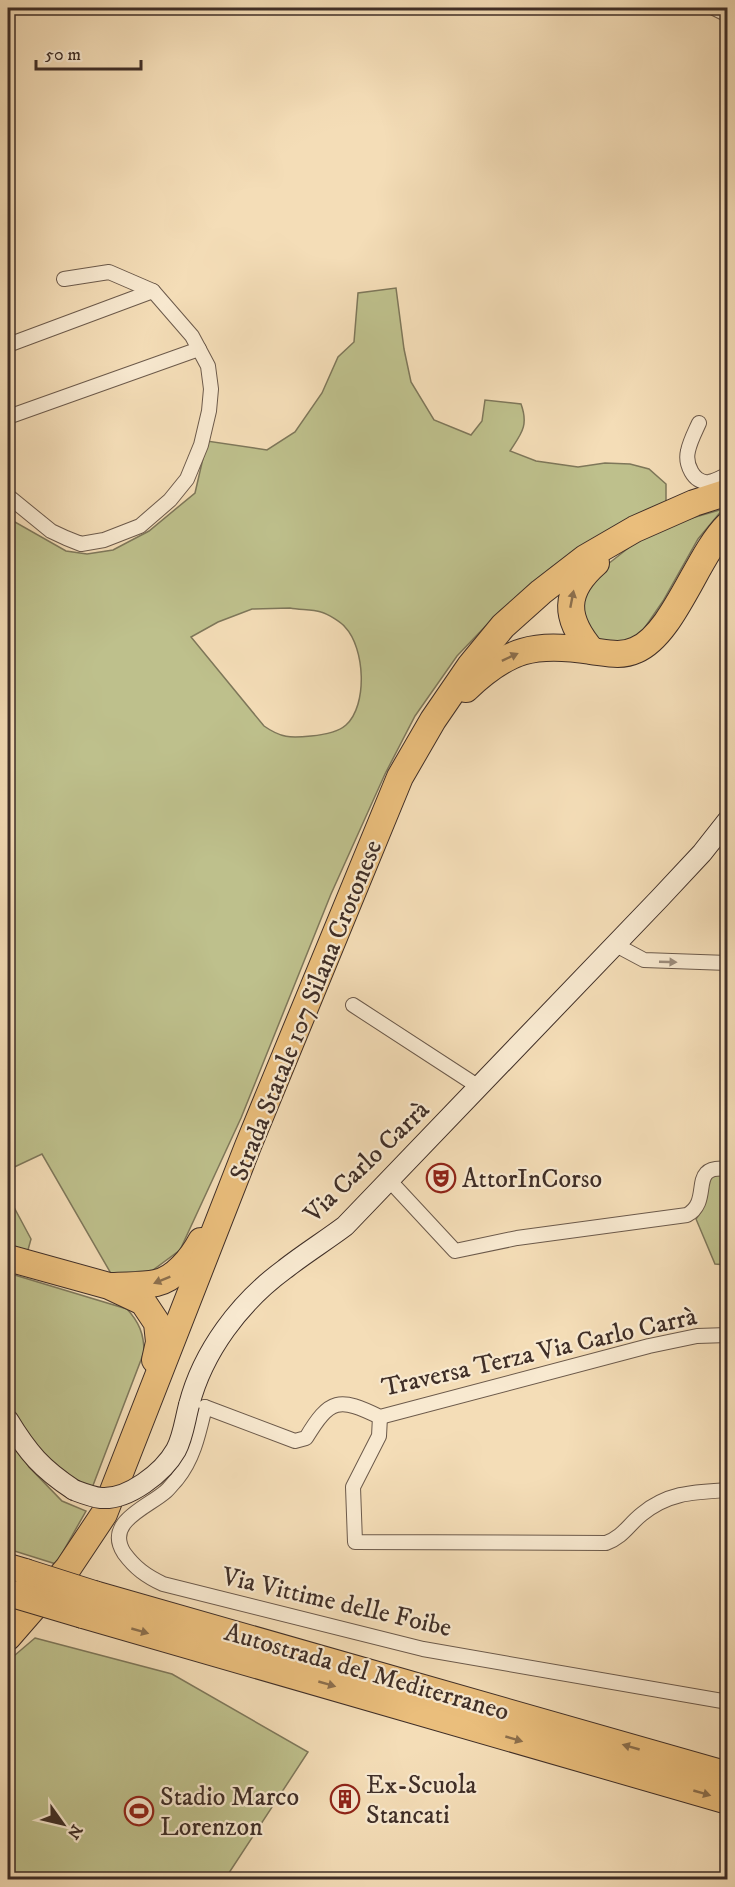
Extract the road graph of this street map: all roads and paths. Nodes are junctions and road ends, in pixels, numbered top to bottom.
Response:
1 (714, 8) edge
2 (728, 15) edge
3 (64, 279) dead end
4 (153, 291) junction
5 (8, 345) edge
6 (199, 349) junction
7 (8, 417) edge
8 (699, 423) dead end
9 (728, 474) edge
10 (728, 492) edge
11 (8, 496) edge
12 (728, 525) edge
13 (635, 529) junction
14 (592, 651) junction
15 (433, 720) junction
16 (728, 820) edge
17 (614, 944) junction
18 (728, 963) edge
19 (353, 1005) dead end
20 (479, 1087) junction
21 (248, 1146) junction
22 (728, 1169) edge
23 (390, 1181) junction
24 (8, 1258) edge
25 (109, 1286) junction
26 (728, 1335) edge
27 (197, 1406) junction
28 (380, 1417) junction
29 (141, 1418) junction
30 (8, 1420) edge
31 (728, 1490) edge
32 (16, 1569) edge
33 (8, 1593) edge
34 (89, 1604) junction
35 (8, 1637) edge
36 (728, 1702) edge
37 (728, 1775) edge
38 (728, 1801) edge

1 - 2 street
3 - 4 street
4 - 5 street
4 - 6 street
6 - 7 street
6 - 11 street
8 - 9 street
10 - 13 highway, Strada Statale 107 Silana Crotonese
12 - 14 highway
14 -> 13 highway
13 - 15 highway, Strada Statale 107 Silana Crotonese
15 -> 14 highway
15 - 21 highway, Strada Statale 107 Silana Crotonese
16 - 17 main road, Via Carlo Carrà
17 -> 18 street
17 - 20 main road, Via Carlo Carrà
19 - 20 street
20 - 23 main road, Via Carlo Carrà
21 -> 25 highway
21 - 29 highway, Strada Statale 107 Silana Crotonese
22 - 23 street
23 - 27 main road, Via Carlo Carrà
24 - 25 highway
25 - 29 highway
26 - 28 street, Traversa Terza Via Carlo Carrà
27 - 28 street, Traversa Terza Via Carlo Carrà
27 - 30 main road, Via Carlo Carrà, bridge
27 - 36 street, Via Vittime delle Foibe
28 - 31 street
29 - 35 highway, Strada Statale 107 Silana Crotonese
32 - 34 highway, Autostrada del Mediterraneo, bridge
33 - 34 highway, Autostrada del Mediterraneo, bridge
37 -> 34 highway, Autostrada del Mediterraneo
34 -> 38 highway, Autostrada del Mediterraneo

